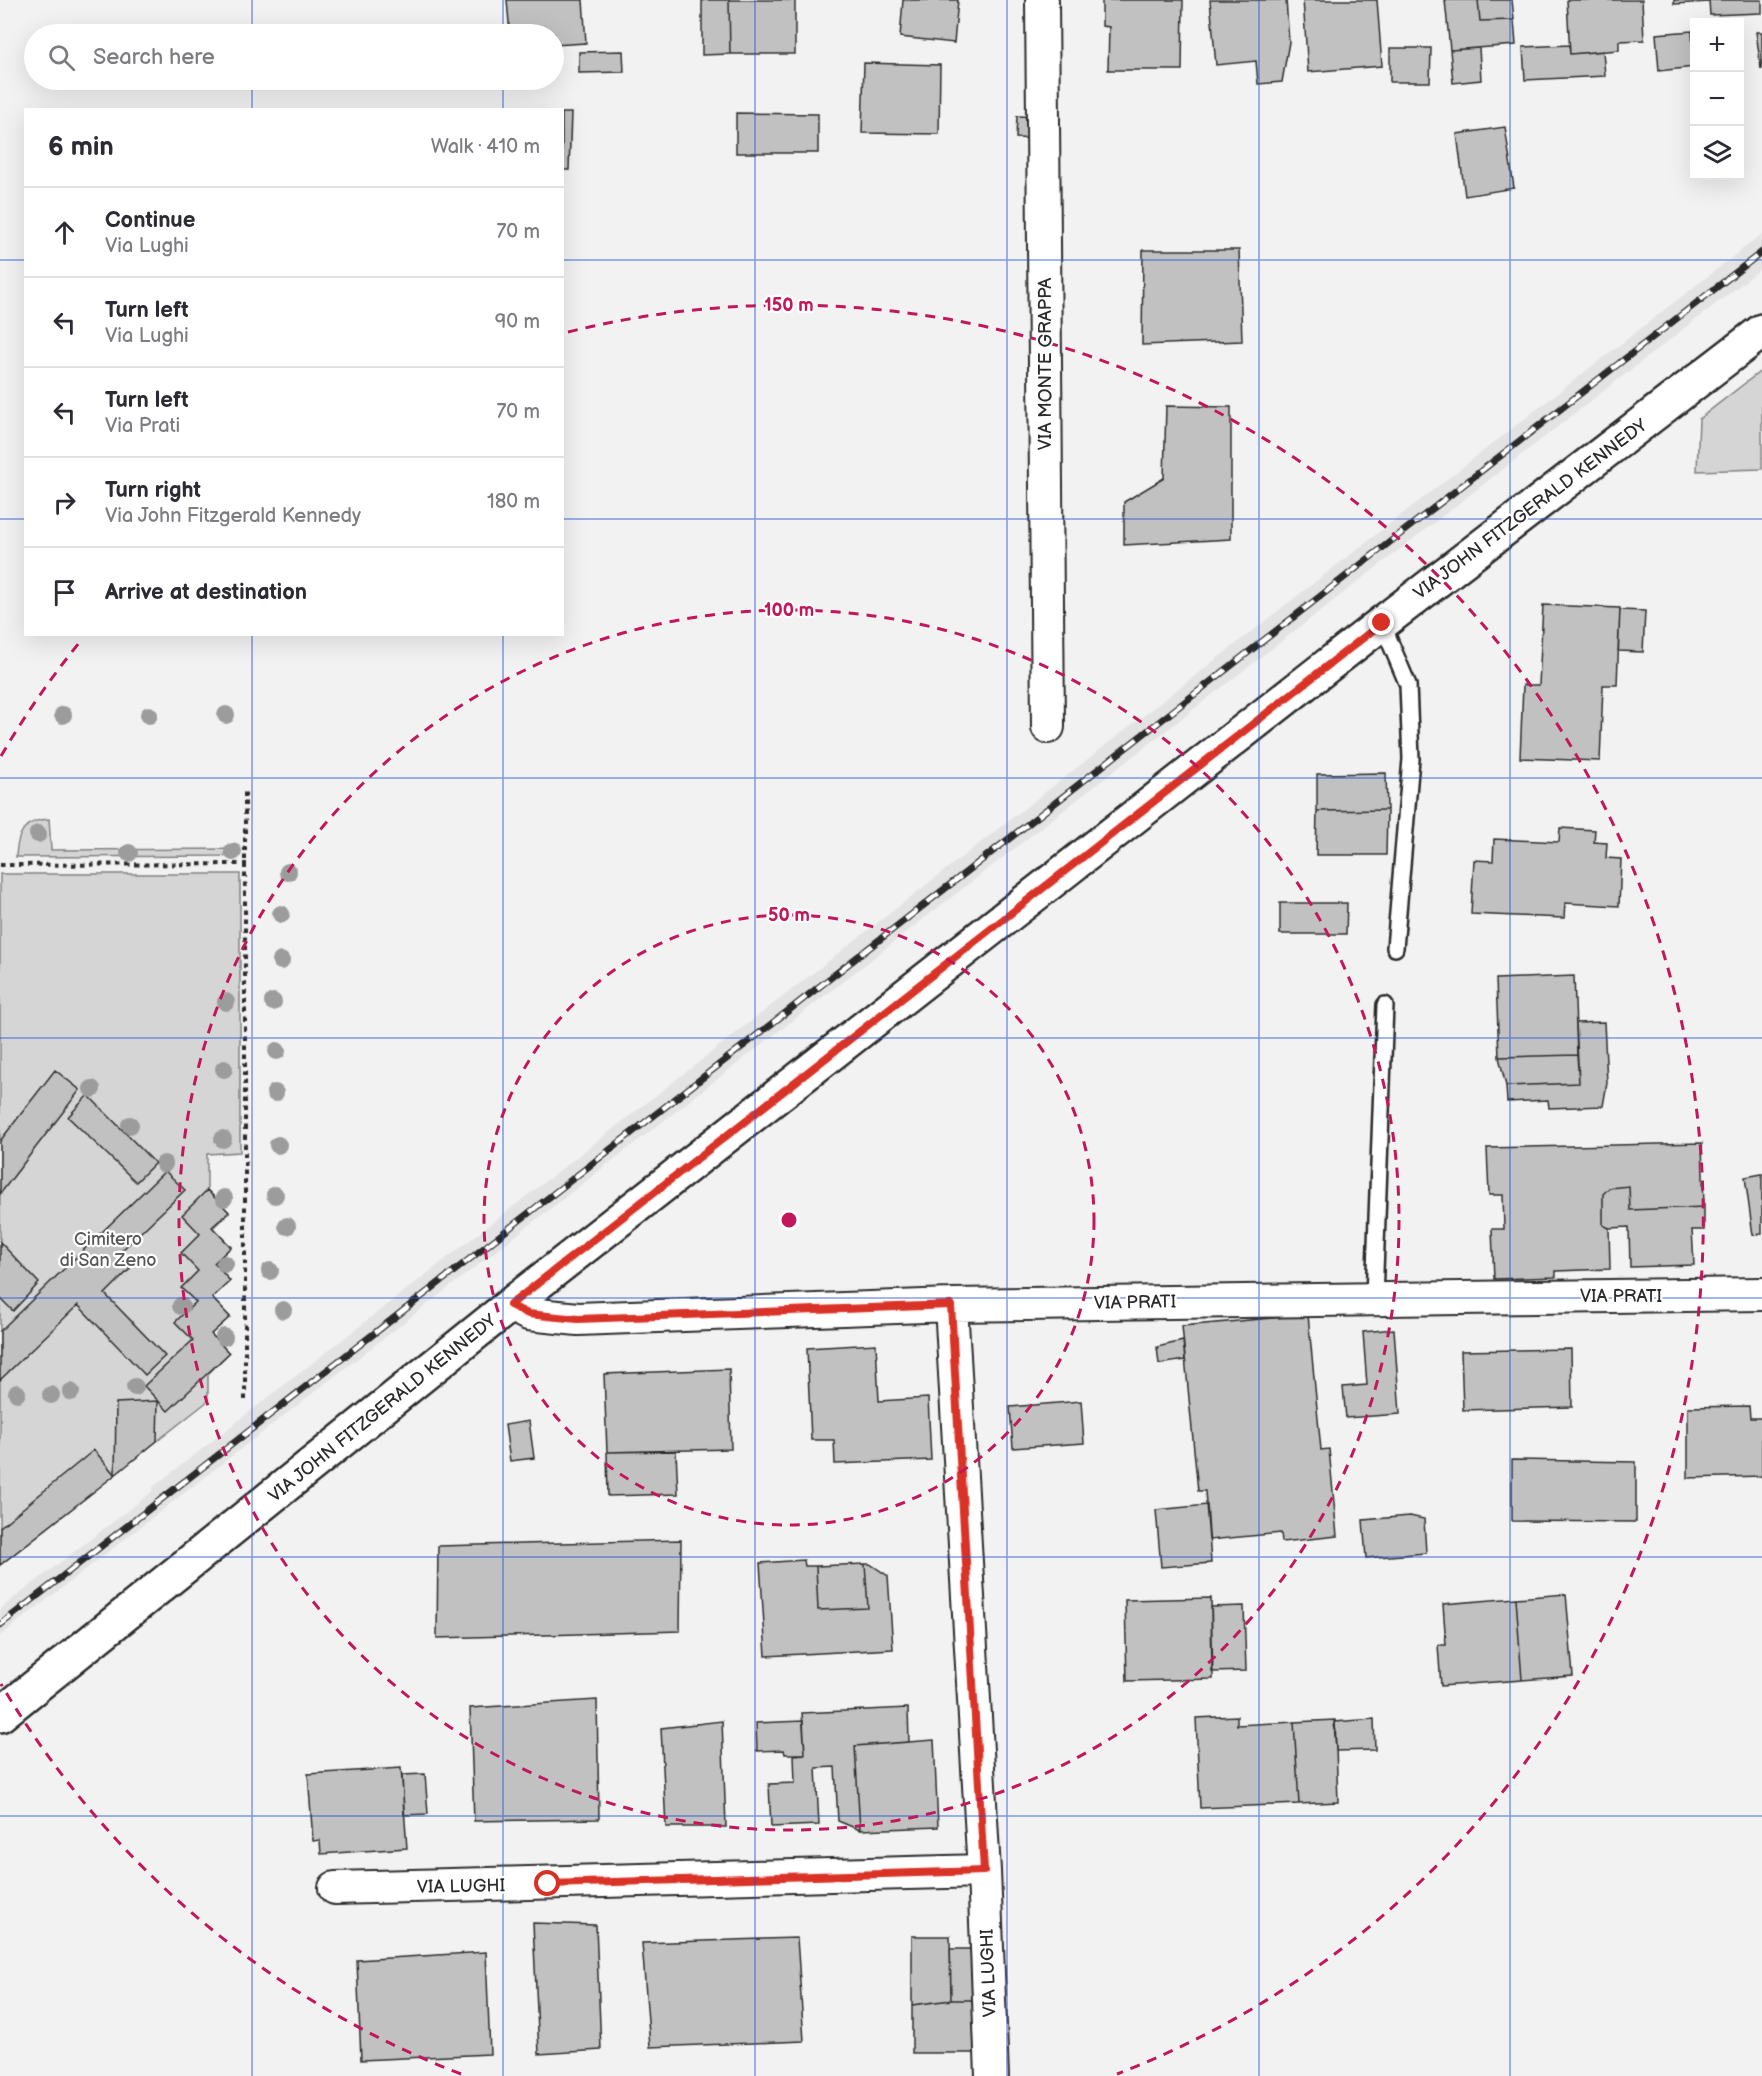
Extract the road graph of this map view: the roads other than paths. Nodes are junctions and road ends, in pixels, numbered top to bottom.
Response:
1 (1042, 0) edge
2 (1762, 331) edge
3 (1382, 623) junction
4 (1048, 728) dead end
5 (1395, 948) dead end
6 (1385, 1005) dead end
7 (1762, 1294) edge
8 (1374, 1298) junction
9 (510, 1305) junction
10 (951, 1305) junction
11 (0, 1715) edge
12 (984, 1871) junction
13 (335, 1888) dead end
14 (992, 2076) edge

1 - 4 street, VIA MONTE GRAPPA
2 - 3 main road, VIA JOHN FITZGERALD KENNEDY
3 - 5 lane
3 - 9 main road, VIA JOHN FITZGERALD KENNEDY
6 - 8 lane
7 - 8 street, VIA PRATI
8 - 10 street, VIA PRATI
9 - 10 street, VIA PRATI
9 - 11 main road, VIA JOHN FITZGERALD KENNEDY
10 - 12 street, VIA LUGHI
12 - 13 street, VIA LUGHI
12 - 14 street, VIA LUGHI

